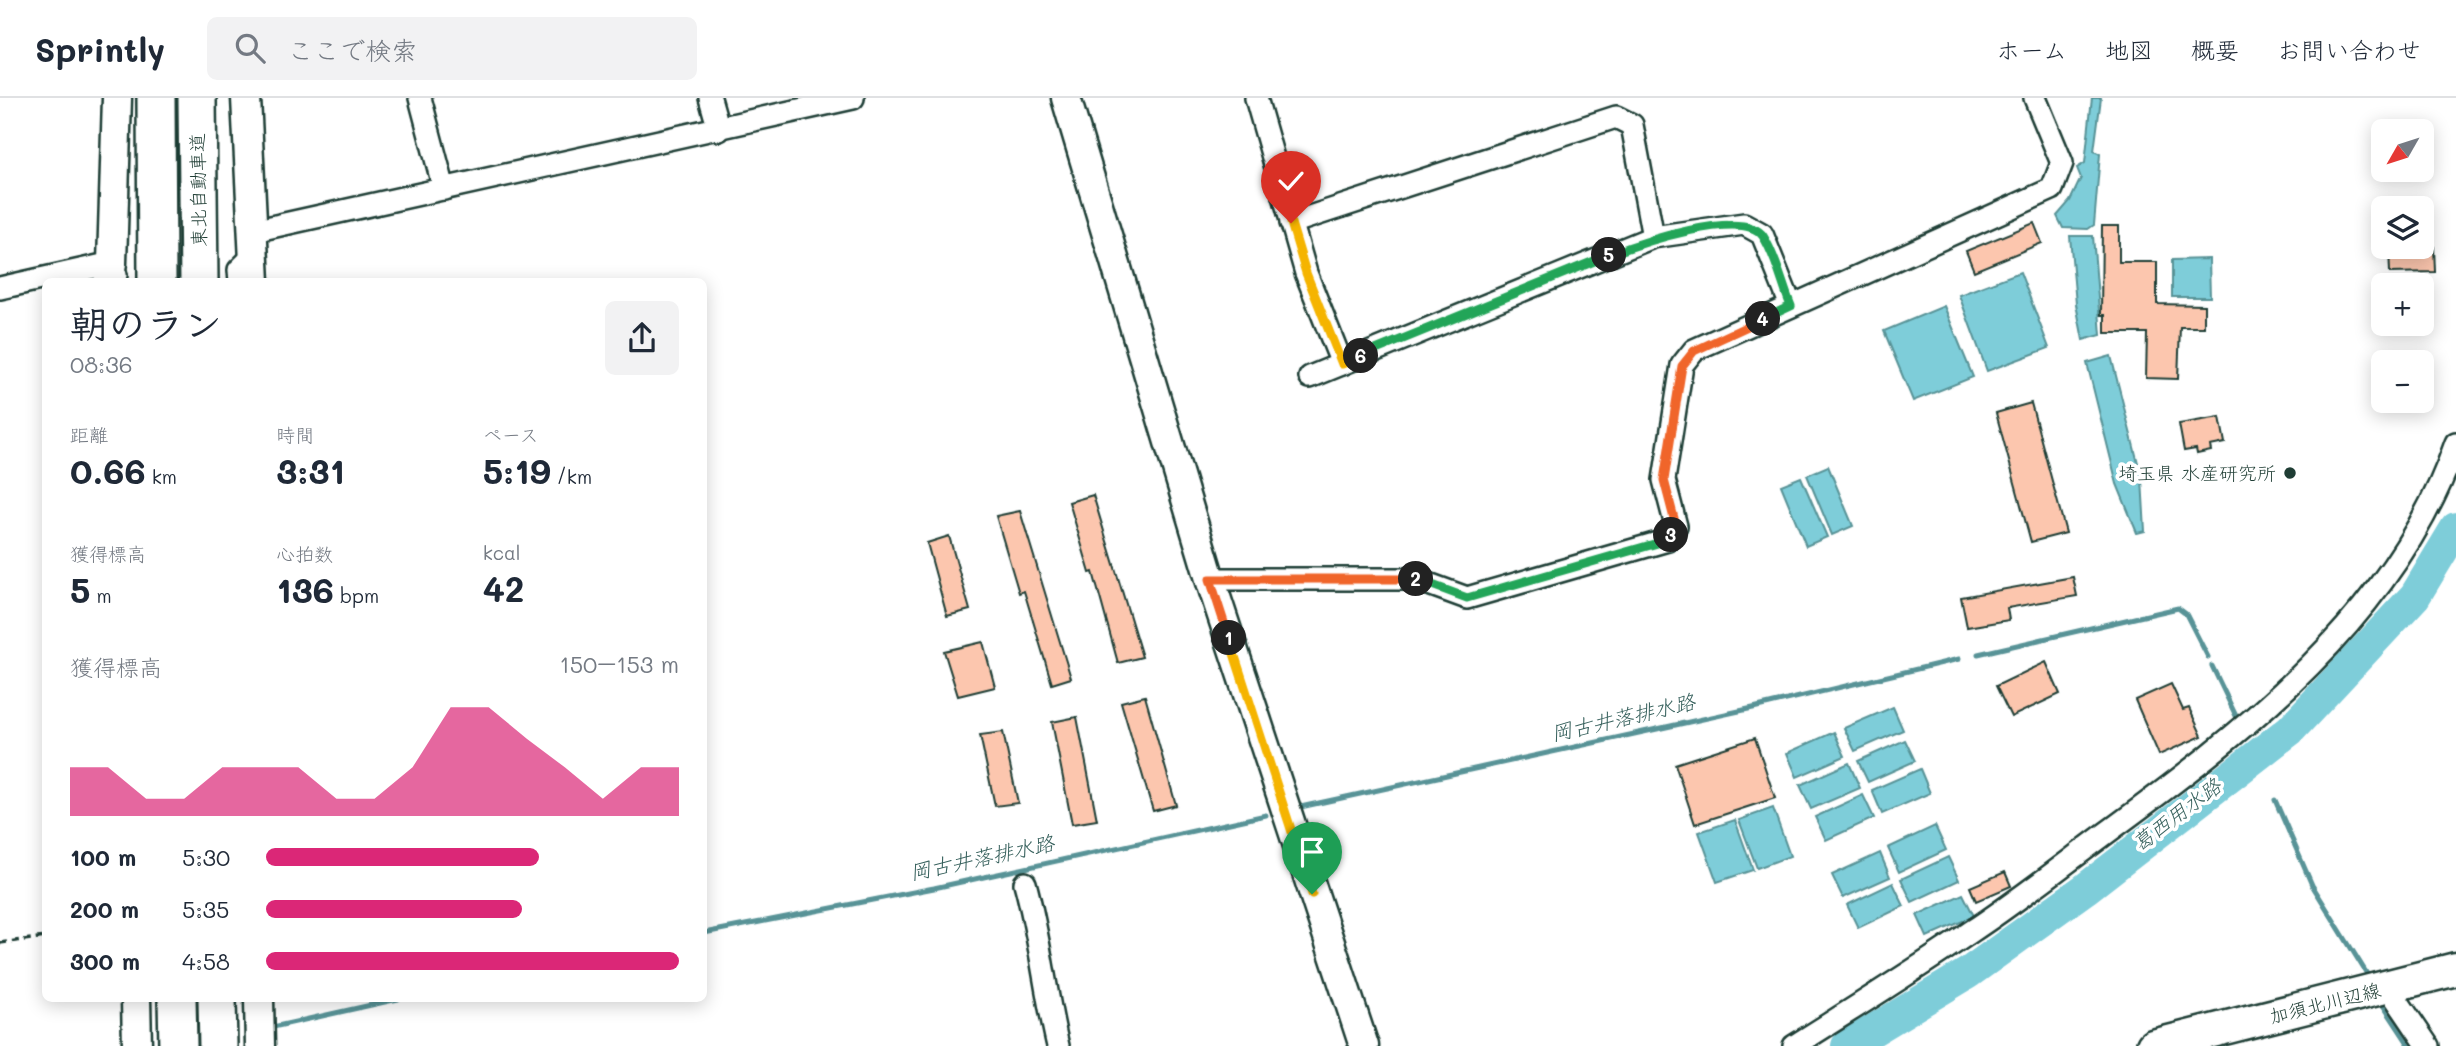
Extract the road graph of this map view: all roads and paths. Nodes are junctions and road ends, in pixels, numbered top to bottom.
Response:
1 (117, 98) edge
2 (156, 98) edge
3 (197, 98) edge
4 (246, 98) edge
5 (420, 98) edge
6 (710, 98) edge
7 (853, 98) edge
8 (1066, 98) edge
9 (1256, 98) edge
10 (2035, 98) edge
11 (719, 130) junction
12 (444, 189) junction
13 (1291, 223) junction
14 (1653, 237) junction
15 (254, 256) edge
16 (113, 276) edge
17 (94, 278) edge
18 (157, 278) edge
19 (200, 278) edge
20 (240, 278) edge
21 (42, 284) edge
22 (0, 288) edge
23 (1791, 306) junction
24 (1342, 364) junction
25 (1310, 377) dead end
26 (2456, 443) edge
27 (2452, 466) edge
28 (1210, 579) junction
29 (1025, 883) dead end
30 (42, 938) edge
31 (0, 943) edge
32 (2456, 969) edge
33 (2380, 989) junction
34 (136, 1002) edge
35 (177, 1002) edge
36 (217, 1002) edge
37 (259, 1002) edge
38 (137, 1046) edge
39 (178, 1046) edge
40 (218, 1046) edge
41 (260, 1046) edge
42 (1058, 1046) edge
43 (1364, 1046) edge
44 (1794, 1046) edge
45 (2153, 1046) edge
46 (2428, 1046) edge

1 - 16 street
2 - 18 highway
3 - 19 highway, 東北自動車道
4 - 15 street
5 - 12 street
6 - 11 street
7 - 11 street
8 - 28 street
9 - 13 street
10 - 23 street
11 - 12 street
12 - 15 street
13 - 14 street
13 - 24 street
14 - 23 street
14 - 24 street
15 - 20 street
16 - 17 street
21 - 22 street
23 - 28 street
24 - 25 street
26 - 27 street
27 - 44 street
28 - 43 street
29 - 42 street
30 - 31 path
32 - 33 main road, 加須北川辺線
33 - 45 main road, 加須北川辺線
33 - 46 street
34 - 38 street
35 - 39 highway
36 - 40 highway
37 - 41 street

